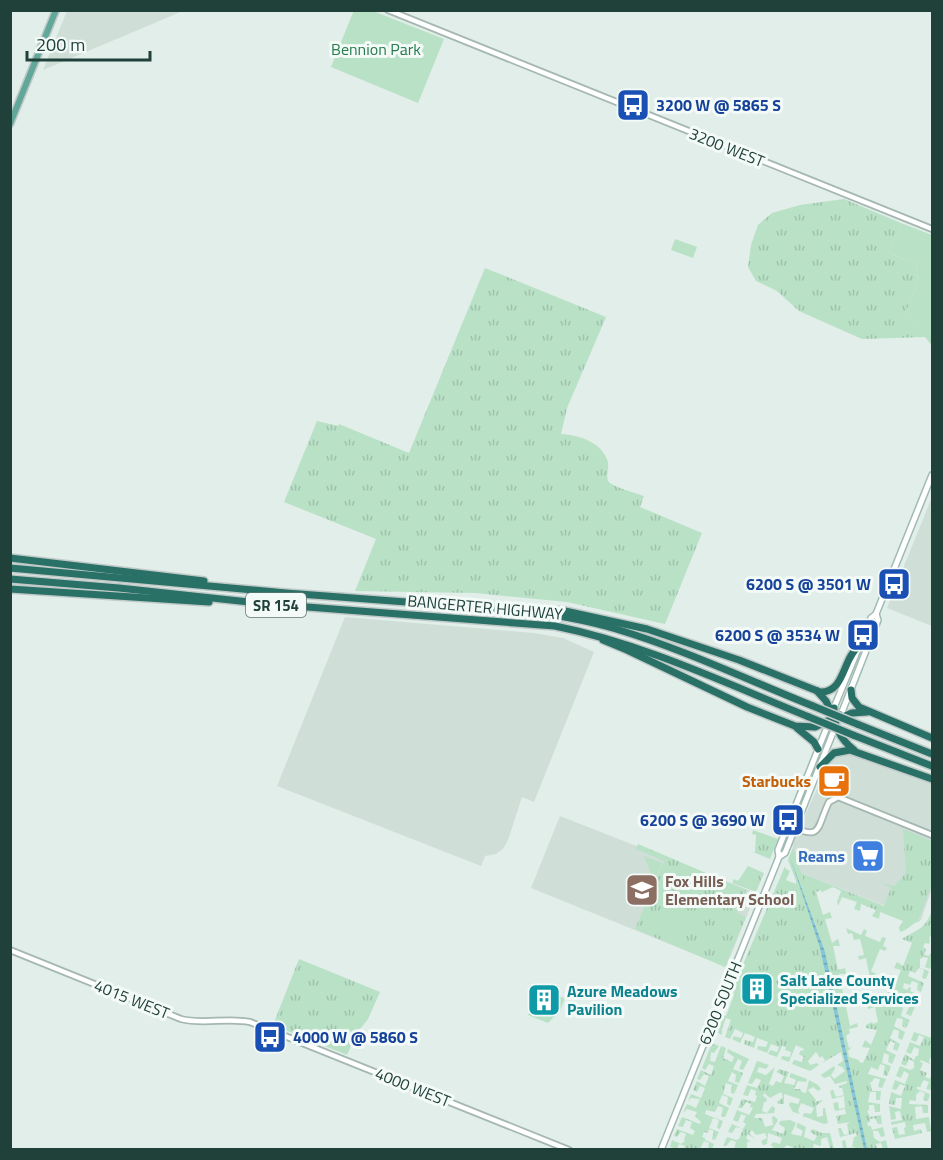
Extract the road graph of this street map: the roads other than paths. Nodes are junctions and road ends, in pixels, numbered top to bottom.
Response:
1 (56, 10) edge
2 (388, 10) edge
3 (10, 124) edge
4 (933, 229) edge
5 (933, 475) edge
6 (10, 558) edge
7 (10, 568) edge
8 (10, 579) edge
9 (10, 589) edge
10 (286, 593) junction
11 (285, 606) junction
12 (526, 611) junction
13 (876, 614) junction
14 (578, 631) junction
15 (859, 646) junction
16 (851, 690) junction
17 (816, 691) junction
18 (870, 712) junction
19 (834, 720) junction
20 (792, 725) junction
21 (933, 738) edge
22 (818, 749) junction
23 (854, 750) junction
24 (933, 754) edge
25 (933, 766) edge
26 (820, 767) junction
27 (933, 779) edge
28 (788, 825) junction
29 (795, 828) junction
30 (933, 835) edge
31 (779, 857) junction
32 (10, 950) edge
33 (258, 1025) joint
34 (569, 1149) edge
35 (661, 1149) edge

1 - 3 main road
2 - 4 street, 3200 WEST
5 - 13 main road, 6200 SOUTH
6 - 10 highway
7 - 10 highway, BANGERTER HIGHWAY / SR 154
8 - 11 highway, BANGERTER HIGHWAY / SR 154
9 - 11 highway
10 - 12 highway, BANGERTER HIGHWAY / SR 154
11 - 14 highway, BANGERTER HIGHWAY / SR 154
12 - 17 highway
12 - 24 highway, BANGERTER HIGHWAY / SR 154, bridge
13 - 15 main road, 6200 SOUTH
13 - 16 main road, 6200 SOUTH
14 - 20 highway
14 - 25 highway, BANGERTER HIGHWAY / SR 154, bridge
15 - 17 highway
15 - 19 main road, 6200 SOUTH
16 - 18 highway
16 - 19 main road, 6200 SOUTH
17 - 19 highway
18 - 19 highway
18 - 21 highway
19 - 20 highway
19 - 22 main road, 6200 SOUTH
19 - 23 highway
19 - 26 main road, 6200 SOUTH
20 - 22 highway
22 - 28 main road, 6200 SOUTH
23 - 26 highway
23 - 27 highway
26 - 29 main road, 6200 SOUTH
28 - 29 street
28 - 31 main road, 6200 SOUTH
29 - 30 street
29 - 31 main road, 6200 SOUTH
31 - 35 main road, 6200 SOUTH
32 - 33 street, 4015 WEST
33 - 34 street, 4000 WEST

